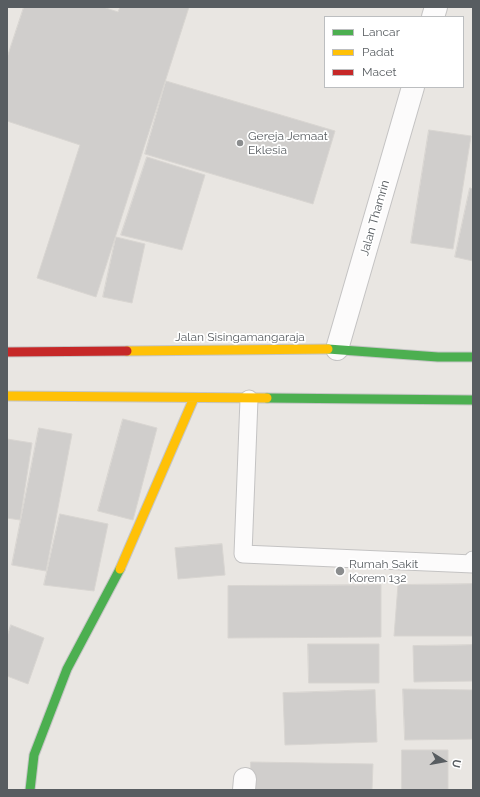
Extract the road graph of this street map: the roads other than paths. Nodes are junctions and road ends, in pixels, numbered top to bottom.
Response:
1 (413, 88) edge
2 (337, 349) junction
3 (7, 352) edge
4 (473, 357) edge
5 (7, 396) edge
6 (194, 398) junction
7 (249, 398) junction
8 (473, 400) edge
9 (473, 560) edge
10 (30, 790) edge

1 - 2 street, Jalan Thamrin
2 - 3 main road, Jalan Sisingamangaraja
2 - 4 main road, Jalan Sisingamangaraja
5 - 6 main road
6 - 7 main road
6 - 10 main road
7 - 8 main road
7 - 9 lane

